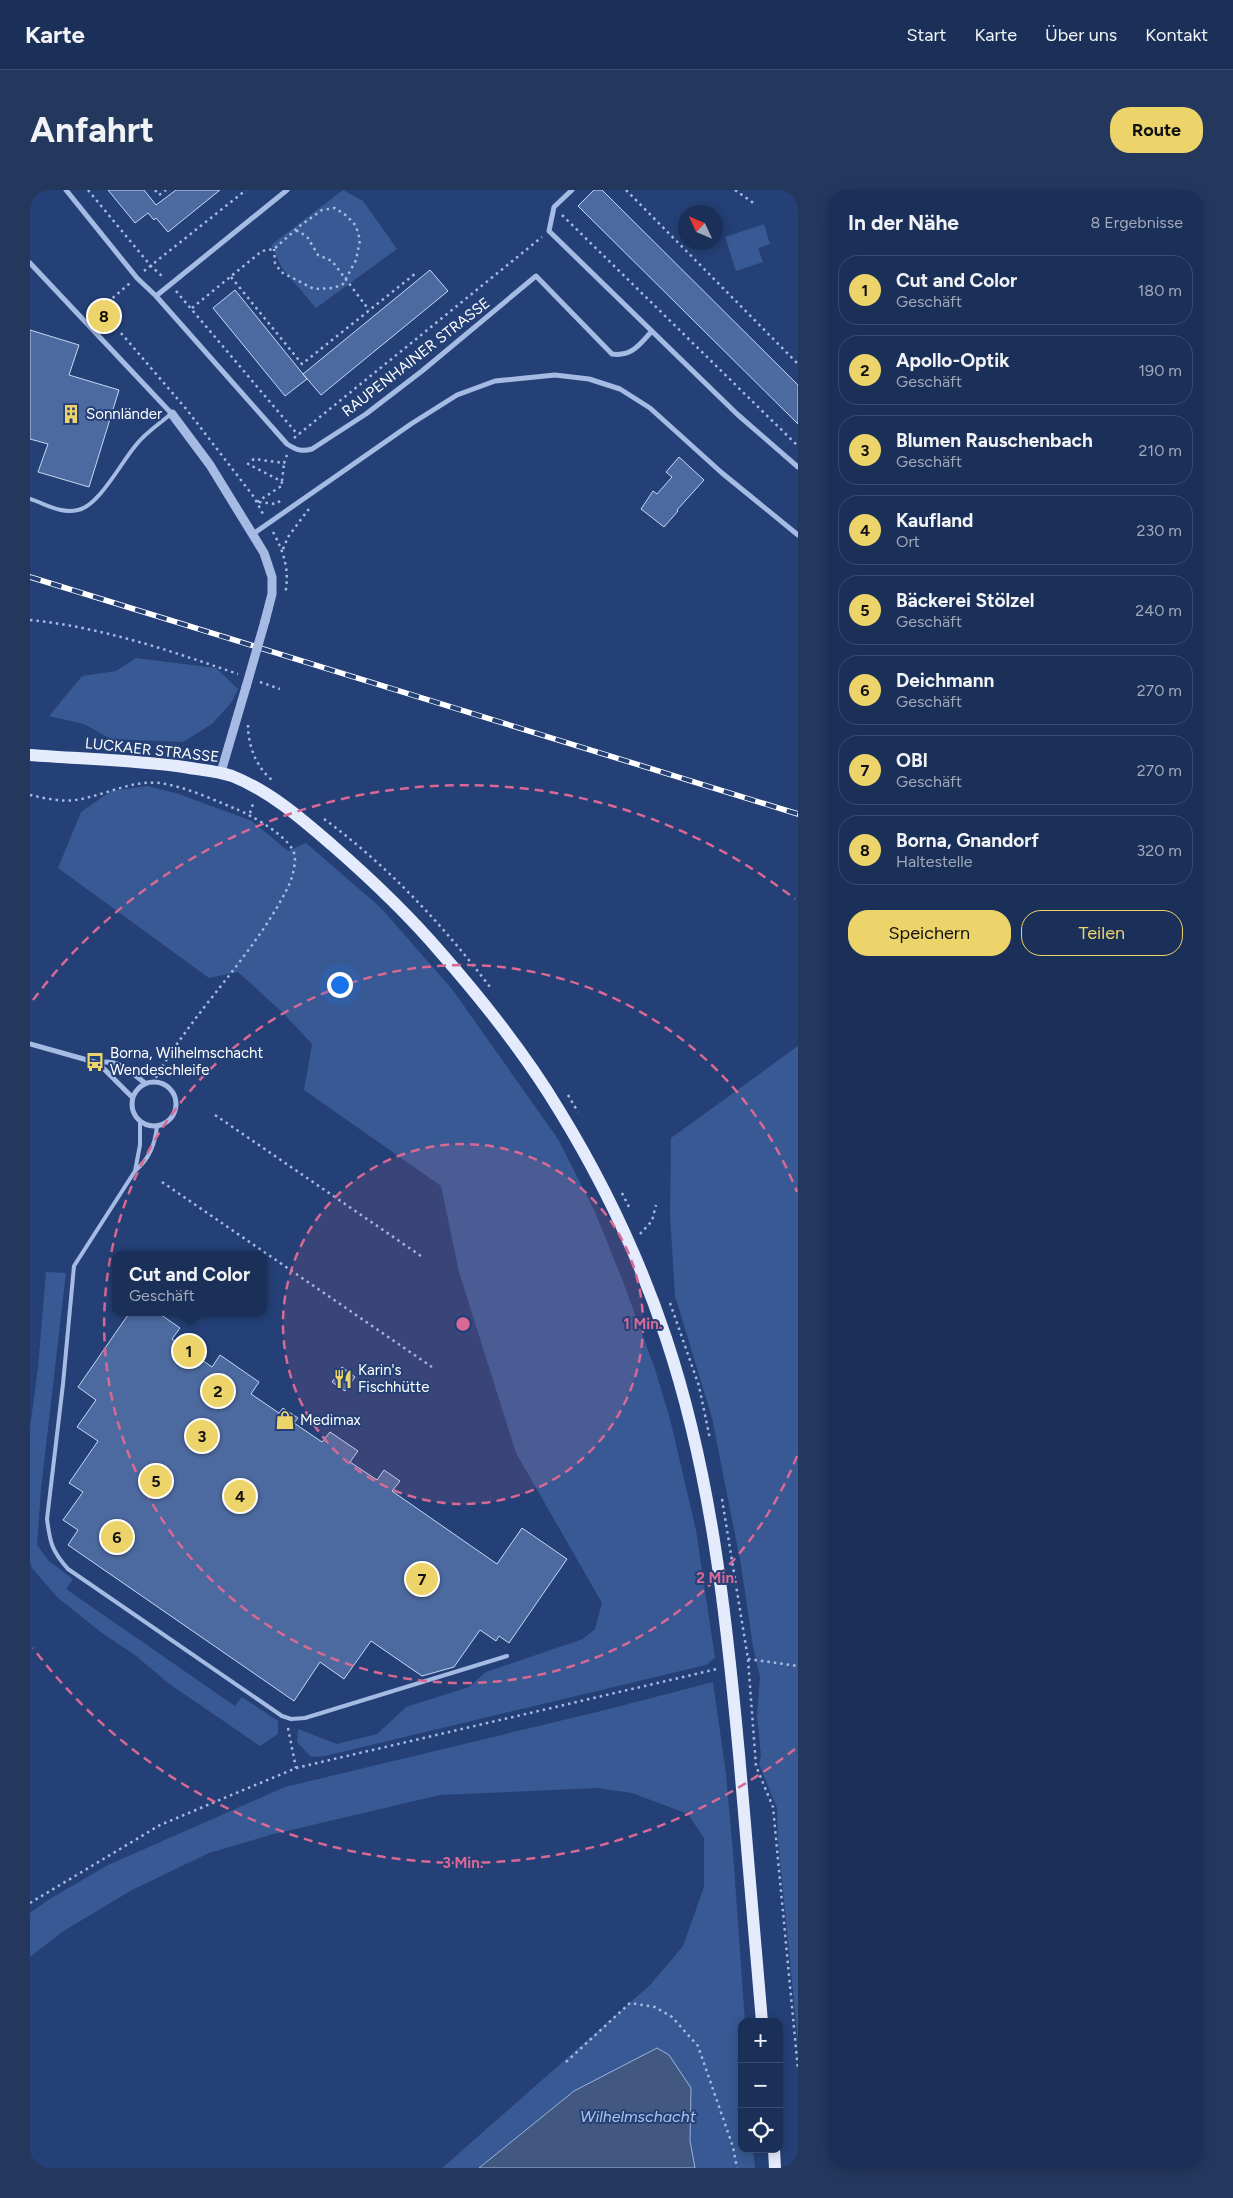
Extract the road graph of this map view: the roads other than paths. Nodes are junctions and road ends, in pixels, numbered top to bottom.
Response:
1 (66, 190) edge
2 (287, 190) edge
3 (572, 190) edge
4 (30, 263) edge
5 (156, 296) junction
6 (652, 331) junction
7 (172, 414) junction
8 (798, 467) edge
9 (30, 499) edge
10 (253, 534) junction
11 (798, 535) edge
12 (30, 755) edge
13 (221, 772) junction
14 (30, 1044) edge
15 (98, 1063) junction
16 (145, 1083) junction
17 (132, 1097) junction
18 (140, 1122) junction
19 (157, 1126) junction
20 (135, 1171) junction
21 (507, 1656) dead end
22 (762, 2018) edge
23 (774, 2153) edge
24 (775, 2168) edge

1 - 5 street
2 - 5 street
3 - 6 street
4 - 7 street
5 - 6 street, RAUPENHAINER STRASSE
6 - 8 street
7 - 9 lane
7 - 10 street
10 - 11 street
10 - 13 street, bridge
12 - 13 main road, LUCKAER STRASSE
13 - 22 main road, LUCKAER STRASSE
14 - 15 street
15 - 16 street
15 - 17 street
16 - 17 street
16 - 19 street
17 - 18 street
18 - 19 street
18 - 20 lane
19 - 20 lane
20 - 21 lane
23 - 24 main road

